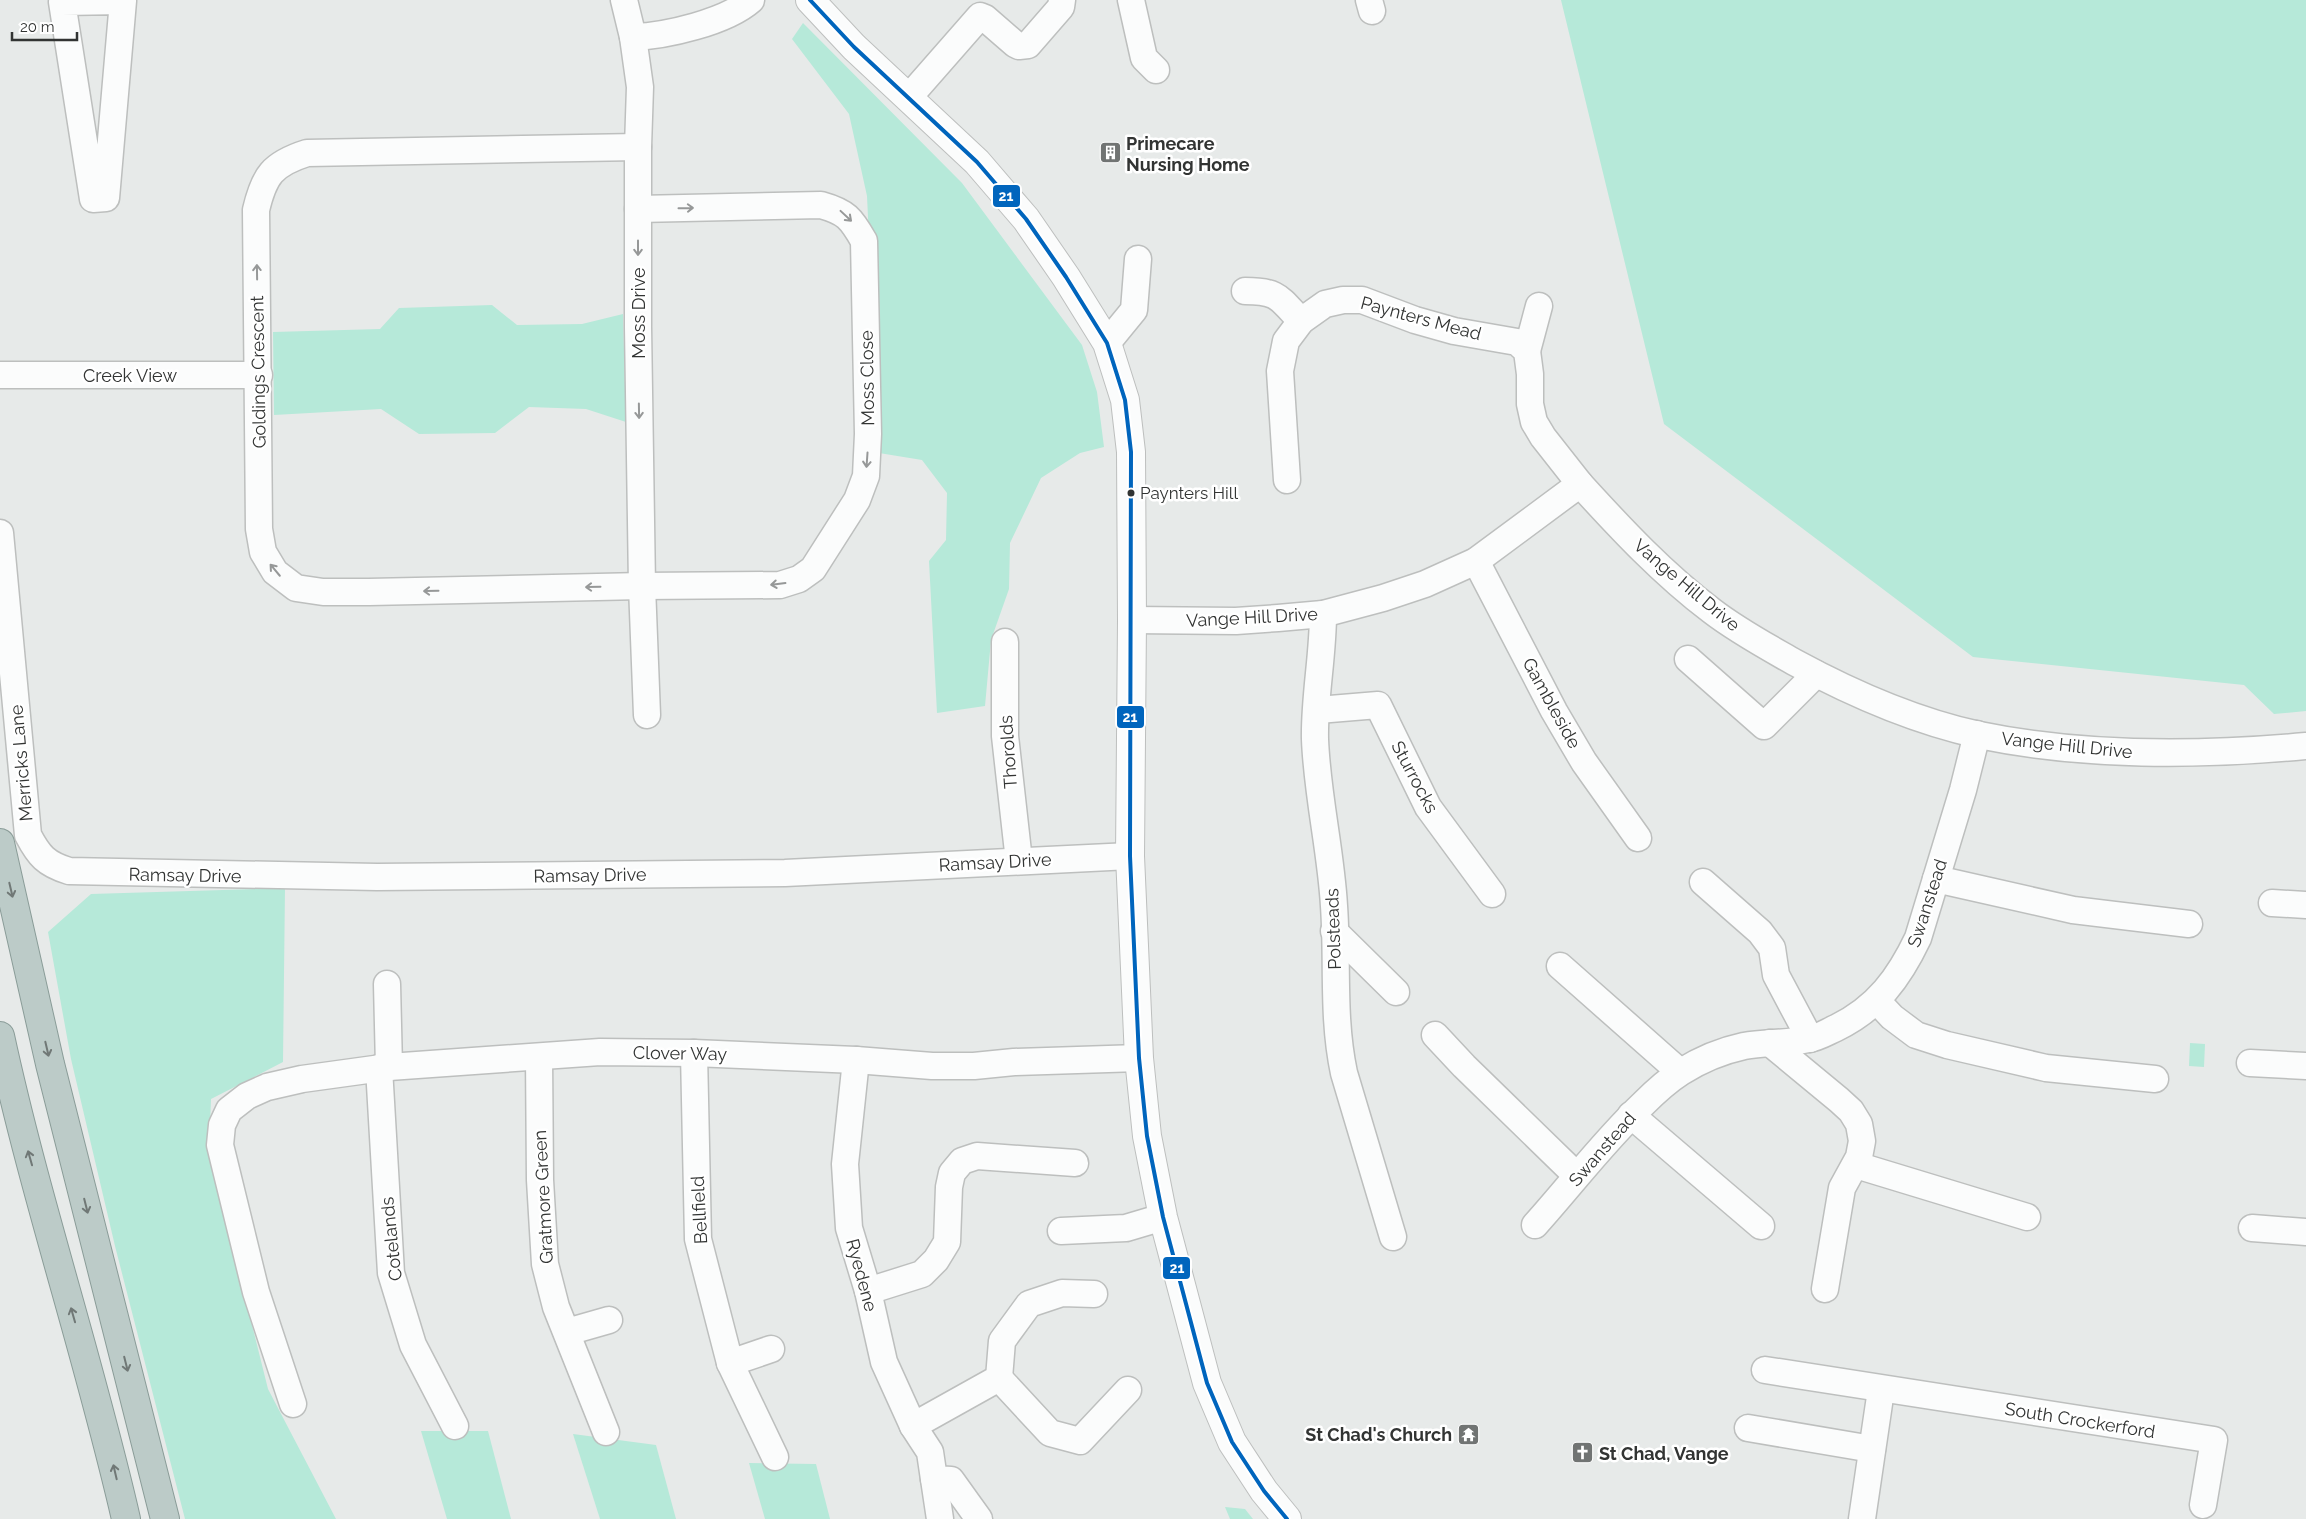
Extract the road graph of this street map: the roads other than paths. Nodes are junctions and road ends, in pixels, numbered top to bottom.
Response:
1 (624, 0) edge
2 (750, 0) edge
3 (810, 0) edge
4 (1062, 0) edge
5 (1131, 0) edge
6 (123, 1) edge
7 (633, 37) junction
8 (1156, 70) dead end
9 (909, 97) junction
10 (638, 147) junction
11 (638, 208) junction
12 (1138, 259) dead end
13 (1245, 291) dead end
14 (1539, 306) dead end
15 (1302, 321) junction
16 (1107, 343) junction
17 (1527, 351) junction
18 (0, 375) edge
19 (259, 375) junction
20 (1287, 480) dead end
21 (1580, 484) junction
22 (0, 533) edge
23 (1476, 561) junction
24 (642, 586) junction
25 (1323, 614) junction
26 (1132, 620) junction
27 (1005, 642) dead end
28 (1688, 658) dead end
29 (1816, 674) junction
30 (1318, 710) junction
31 (647, 715) dead end
32 (1977, 734) junction
33 (2306, 746) edge
34 (1638, 838) dead end
35 (0, 843) edge
36 (1130, 856) junction
37 (1018, 861) junction
38 (51, 865) joint
39 (1936, 880) junction
40 (1703, 882) dead end
41 (1492, 894) dead end
42 (2272, 903) dead end
43 (2306, 905) edge
44 (2189, 924) dead end
45 (1334, 931) junction
46 (1560, 966) dead end
47 (387, 984) dead end
48 (1396, 992) dead end
49 (1877, 1001) junction
50 (1435, 1035) dead end
51 (0, 1036) edge
52 (1810, 1039) junction
53 (1770, 1043) junction
54 (694, 1053) junction
55 (538, 1057) junction
56 (1139, 1058) junction
57 (856, 1060) junction
58 (2250, 1063) dead end
59 (2306, 1066) edge
60 (384, 1067) junction
61 (1680, 1072) junction
62 (2156, 1079) dead end
63 (1631, 1115) junction
64 (1075, 1162) dead end
65 (1856, 1165) junction
66 (1576, 1174) junction
67 (1164, 1217) junction
68 (2027, 1217) dead end
69 (1535, 1225) dead end
70 (1761, 1226) dead end
71 (2252, 1228) dead end
72 (1061, 1231) dead end
73 (2306, 1232) edge
74 (1393, 1237) dead end
75 (1825, 1289) dead end
76 (868, 1291) junction
77 (1094, 1294) dead end
78 (609, 1320) dead end
79 (567, 1332) junction
80 (771, 1349) dead end
81 (730, 1363) junction
82 (1766, 1370) dead end
83 (999, 1378) junction
84 (1128, 1390) dead end
85 (1881, 1390) junction
86 (293, 1404) dead end
87 (455, 1426) dead end
88 (913, 1426) junction
89 (1748, 1428) dead end
90 (606, 1432) dead end
91 (1872, 1450) junction
92 (775, 1457) dead end
93 (934, 1478) junction
94 (2203, 1505) dead end
95 (126, 1519) edge
96 (165, 1519) edge
97 (940, 1519) edge
98 (979, 1519) edge
99 (1287, 1519) edge
100 (1862, 1519) edge

1 - 7 street, Moss Drive
2 - 7 street
3 - 9 main road
4 - 9 street
5 - 8 street
6 - 6 street
7 - 10 street, Moss Drive
9 - 16 main road
10 - 11 street, Moss Drive
19 -> 10 street, Goldings Crescent
11 -> 24 street, Moss Drive
11 -> 24 street, Moss Close
12 - 16 street
13 - 15 street
14 - 17 street
15 - 17 street, Paynters Mead
15 - 20 street, Paynters Mead
16 - 26 main road
17 - 21 street
18 - 19 street, Creek View
24 -> 19 street, Goldings Crescent
21 - 23 street, Vange Hill Drive
21 - 29 street, Vange Hill Drive
22 - 38 street, Merricks Lane
23 - 25 street, Vange Hill Drive
23 - 34 street, Gambleside
24 - 31 street, Moss Drive
25 - 26 street, Vange Hill Drive
25 - 30 street, Polsteads
26 - 36 main road
27 - 37 street, Thorolds
28 - 29 street
29 - 32 street, Vange Hill Drive
30 - 41 street, Sturrocks
30 - 45 street, Polsteads
32 - 33 street, Vange Hill Drive
32 - 39 street, Swanstead
35 -> 96 highway
36 - 37 street, Ramsay Drive
36 - 56 main road
37 - 38 street, Ramsay Drive
39 - 44 street
39 - 49 street, Swanstead
40 - 52 street
42 - 43 street
45 - 48 street
45 - 74 street, Polsteads
46 - 61 street
47 - 60 street, Cotelands
49 - 52 street, Swanstead
49 - 62 street
50 - 66 street
95 -> 51 highway
52 - 53 street, Swanstead
53 - 61 street, Swanstead
53 - 65 street
54 - 55 street, Clover Way
54 - 57 street, Clover Way
54 - 81 street, Bellfield
55 - 60 street, Clover Way
55 - 79 street, Gratmore Green
56 - 57 street, Clover Way
56 - 67 main road
57 - 76 street, Ryedene
58 - 59 street
60 - 86 street, Clover Way
60 - 87 street, Cotelands
61 - 63 street, Swanstead
63 - 66 street, Swanstead
63 - 70 street
64 - 76 street
65 - 68 street
65 - 75 street
66 - 69 street, Swanstead
67 - 72 street
67 - 99 main road
71 - 73 street
76 - 88 street, Ryedene
77 - 83 street
78 - 79 street
79 - 90 street, Gratmore Green
80 - 81 street
81 - 92 street, Bellfield
82 - 85 street, South Crockerford
83 - 84 street
83 - 88 street
85 - 91 street
85 - 94 street, South Crockerford
88 - 93 street, Ryedene
89 - 91 street
91 - 100 street
93 - 97 street, Ryedene
93 - 98 street

